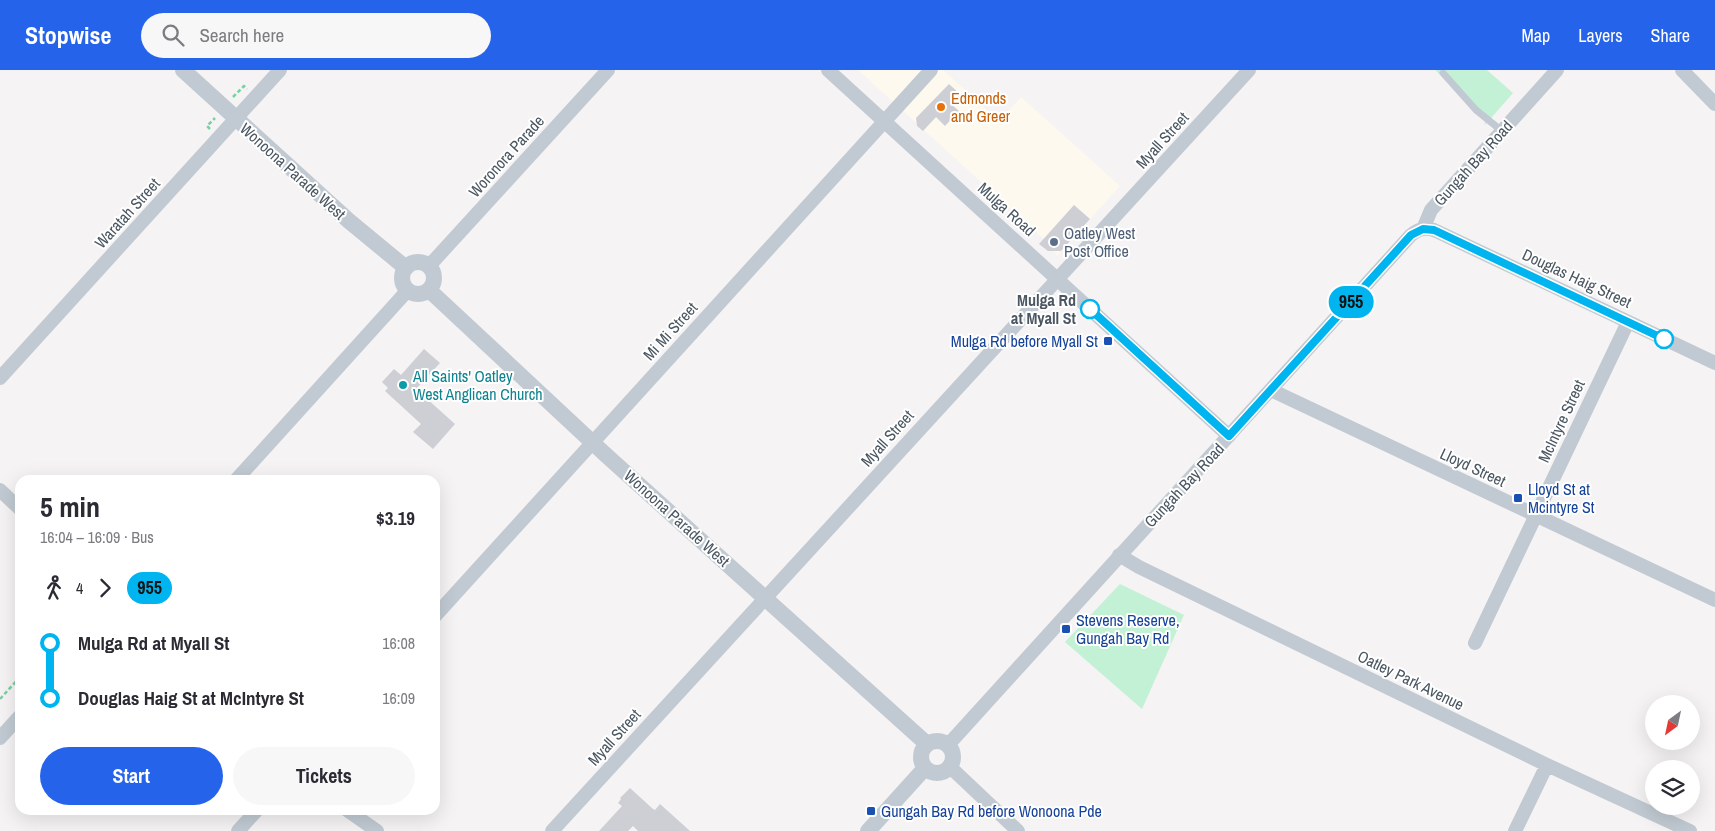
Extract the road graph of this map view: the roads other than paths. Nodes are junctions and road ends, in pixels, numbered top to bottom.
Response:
1 (183, 70) edge
2 (280, 70) edge
3 (608, 70) edge
4 (828, 70) edge
5 (931, 70) edge
6 (1249, 70) edge
7 (1557, 70) edge
8 (1682, 70) edge
9 (1443, 73) dead end
10 (1715, 104) edge
11 (236, 119) junction
12 (884, 121) junction
13 (1502, 131) junction
14 (1423, 229) junction
15 (429, 266) junction
16 (406, 268) junction
17 (1058, 279) junction
18 (408, 290) junction
19 (429, 290) junction
20 (1628, 322) junction
21 (1715, 363) edge
22 (0, 378) edge
23 (1272, 390) junction
24 (1229, 436) junction
25 (593, 442) junction
26 (241, 475) edge
27 (0, 490) edge
28 (15, 504) edge
29 (1535, 516) junction
30 (1119, 555) junction
31 (764, 598) junction
32 (1715, 600) edge
33 (440, 610) edge
34 (1475, 643) dead end
35 (15, 722) edge
36 (0, 738) edge
37 (927, 744) junction
38 (948, 745) junction
39 (1547, 765) junction
40 (949, 766) junction
41 (925, 768) junction
42 (252, 815) edge
43 (354, 815) edge
44 (238, 831) edge
45 (377, 831) edge
46 (552, 831) edge
47 (868, 831) edge
48 (1018, 831) edge
49 (1515, 831) edge
50 (1690, 831) edge

1 - 11 street, Wonoona Parade West
2 - 11 street, Waratah Street
3 - 15 street, Woronora Parade
4 - 12 street, Mulga Road
5 - 12 street, Mi Mi Street
6 - 17 street, Myall Street
7 - 13 street, Gungah Bay Road
8 - 10 street
9 - 13 lane
11 - 16 street, Wonoona Parade West
11 - 22 street, Waratah Street
12 - 17 street, Mulga Road
12 - 25 street, Mi Mi Street
13 - 14 street, Gungah Bay Road
14 - 20 street, Douglas Haig Street
14 - 23 street, Gungah Bay Road
15 - 16 street
15 - 19 street
16 - 18 street
17 - 24 street, Mulga Road
17 - 31 street, Myall Street
18 - 19 street
18 - 26 street
19 - 25 street, Wonoona Parade West
20 - 21 street, Douglas Haig Street
20 - 29 street, McIntyre Street
23 - 24 street, Gungah Bay Road
23 - 29 street, Lloyd Street
24 - 30 street, Gungah Bay Road
25 - 31 street, Wonoona Parade West
25 - 33 street, Mi Mi Street
27 - 28 street
29 - 32 street, Lloyd Street
29 - 34 street, McIntyre Street
30 - 38 street, Gungah Bay Road
30 - 39 street, Oatley Park Avenue
31 - 37 street, Wonoona Parade West
31 - 46 street, Myall Street
35 - 36 street
37 - 38 street
37 - 41 street
38 - 40 street
39 - 49 street
39 - 50 street, Oatley Park Avenue
40 - 41 street
40 - 48 street
41 - 47 street
42 - 44 street
43 - 45 street

